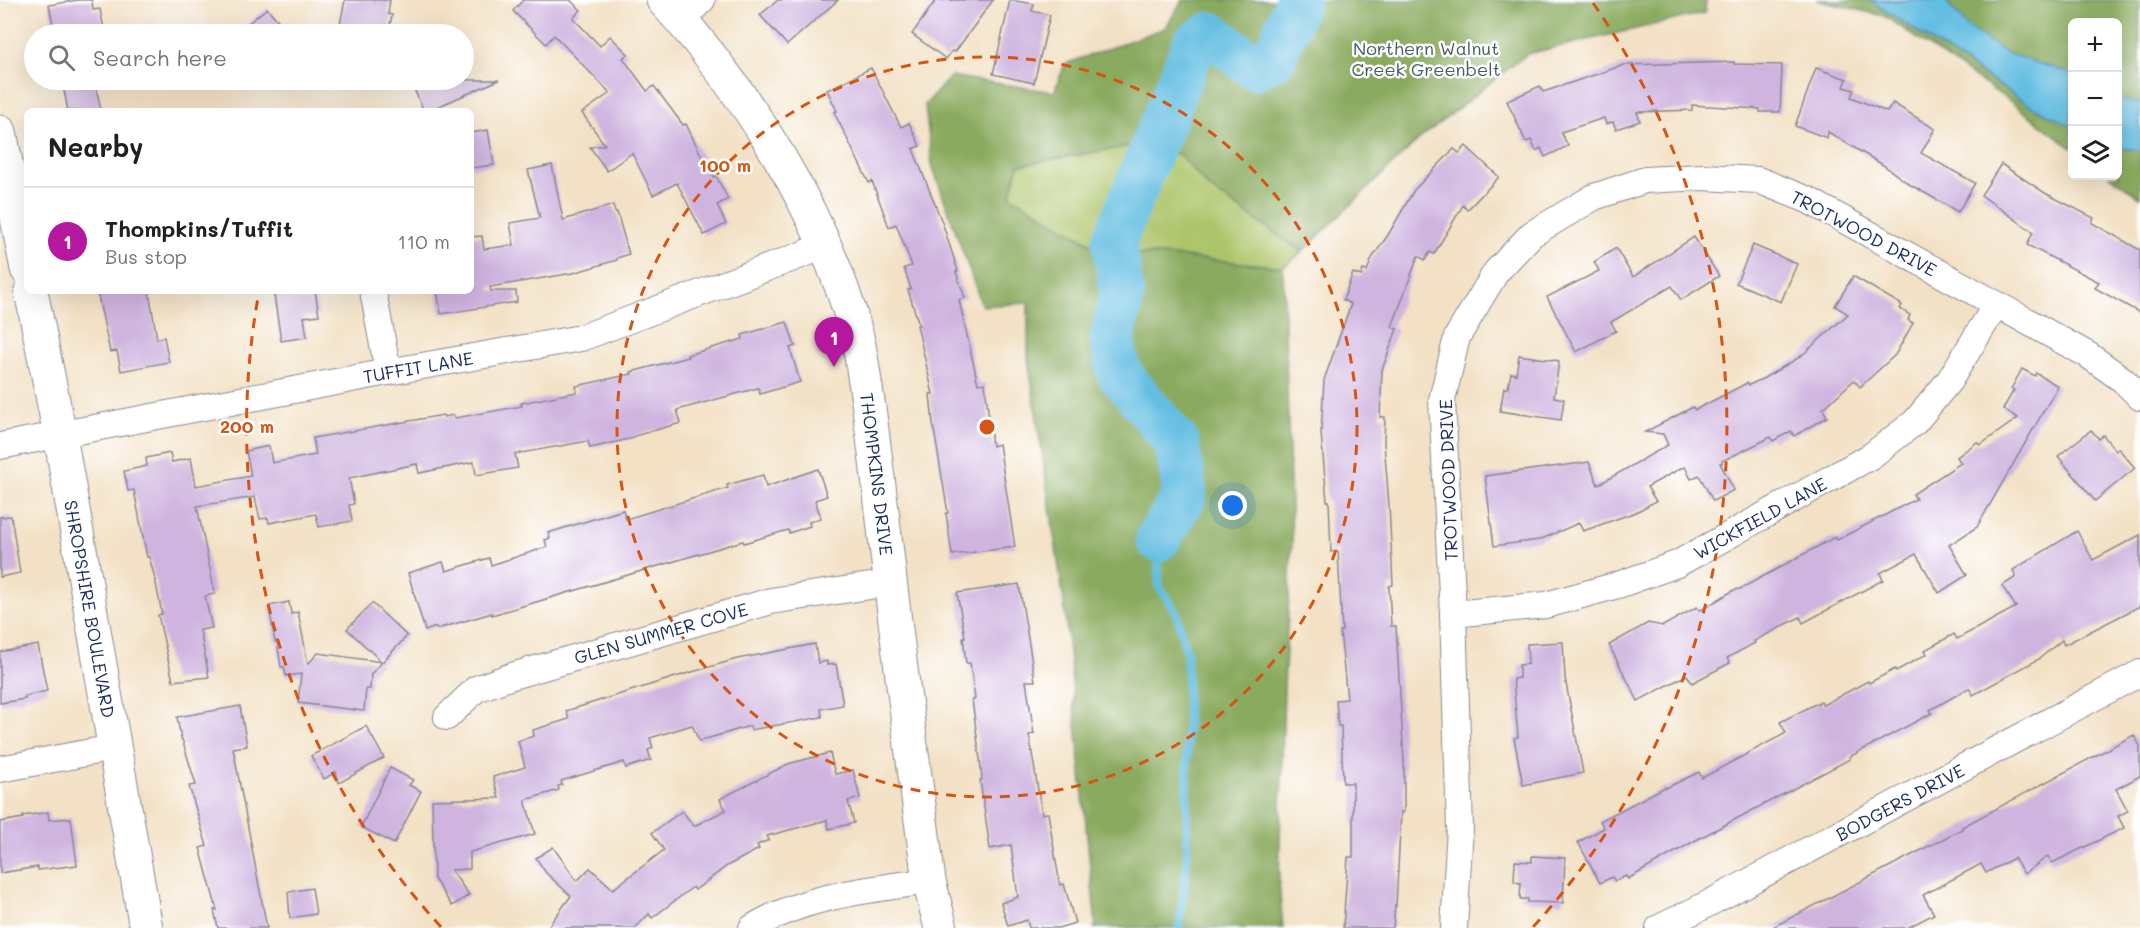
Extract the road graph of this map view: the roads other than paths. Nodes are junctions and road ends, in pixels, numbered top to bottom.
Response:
1 (682, 7) edge
2 (0, 132) edge
3 (825, 246) junction
4 (24, 254) edge
5 (32, 294) edge
6 (374, 294) edge
7 (1996, 305) junction
8 (388, 372) junction
9 (2140, 397) edge
10 (60, 435) junction
11 (0, 446) edge
12 (890, 583) junction
13 (1453, 614) junction
14 (2140, 673) edge
15 (447, 717) dead end
16 (114, 748) junction
17 (0, 769) edge
18 (929, 881) junction
19 (146, 928) edge
20 (752, 928) edge
21 (940, 928) edge
22 (1454, 928) edge
23 (1659, 928) edge

1 - 3 street, THOMPKINS DRIVE
2 - 4 street
3 - 8 street, TUFFIT LANE
3 - 12 street, THOMPKINS DRIVE
5 - 10 street, SHROPSHIRE BOULEVARD
6 - 8 street
7 - 9 street, TROTWOOD DRIVE
7 - 13 street, WICKFIELD LANE
7 - 13 street, TROTWOOD DRIVE
8 - 10 street, TUFFIT LANE
10 - 11 street, TUFFIT LANE
10 - 16 street, SHROPSHIRE BOULEVARD
12 - 15 street, GLEN SUMMER COVE
12 - 18 street, THOMPKINS DRIVE
13 - 22 street, TROTWOOD DRIVE
14 - 23 street, BODGERS DRIVE
16 - 17 street
16 - 19 street, SHROPSHIRE BOULEVARD
18 - 20 street
18 - 21 street, THOMPKINS DRIVE

